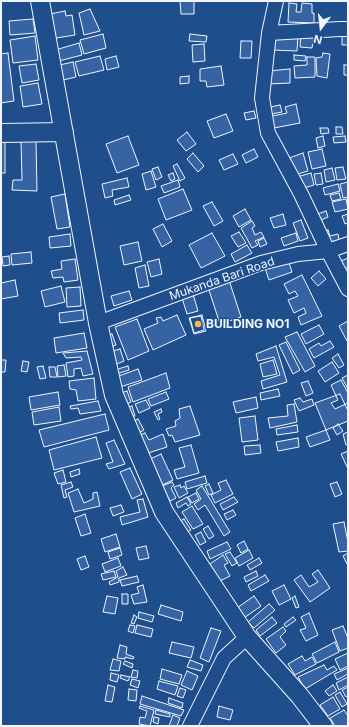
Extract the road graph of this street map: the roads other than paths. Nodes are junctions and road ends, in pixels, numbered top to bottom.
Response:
1 (40, 1) edge
2 (276, 1) edge
3 (348, 29) edge
4 (269, 33) junction
5 (64, 132) junction
6 (1, 133) edge
7 (348, 244) edge
8 (328, 251) junction
9 (348, 289) edge
10 (98, 323) junction
11 (248, 637) junction
12 (190, 726) edge
13 (323, 726) edge

1 - 5 main road
2 - 4 street
3 - 4 street
4 - 8 street
5 - 6 main road
5 - 10 main road
7 - 8 street, Mukanda Bari Road
8 - 9 street
8 - 10 street, Mukanda Bari Road
10 - 11 main road
11 - 12 street
11 - 13 main road

